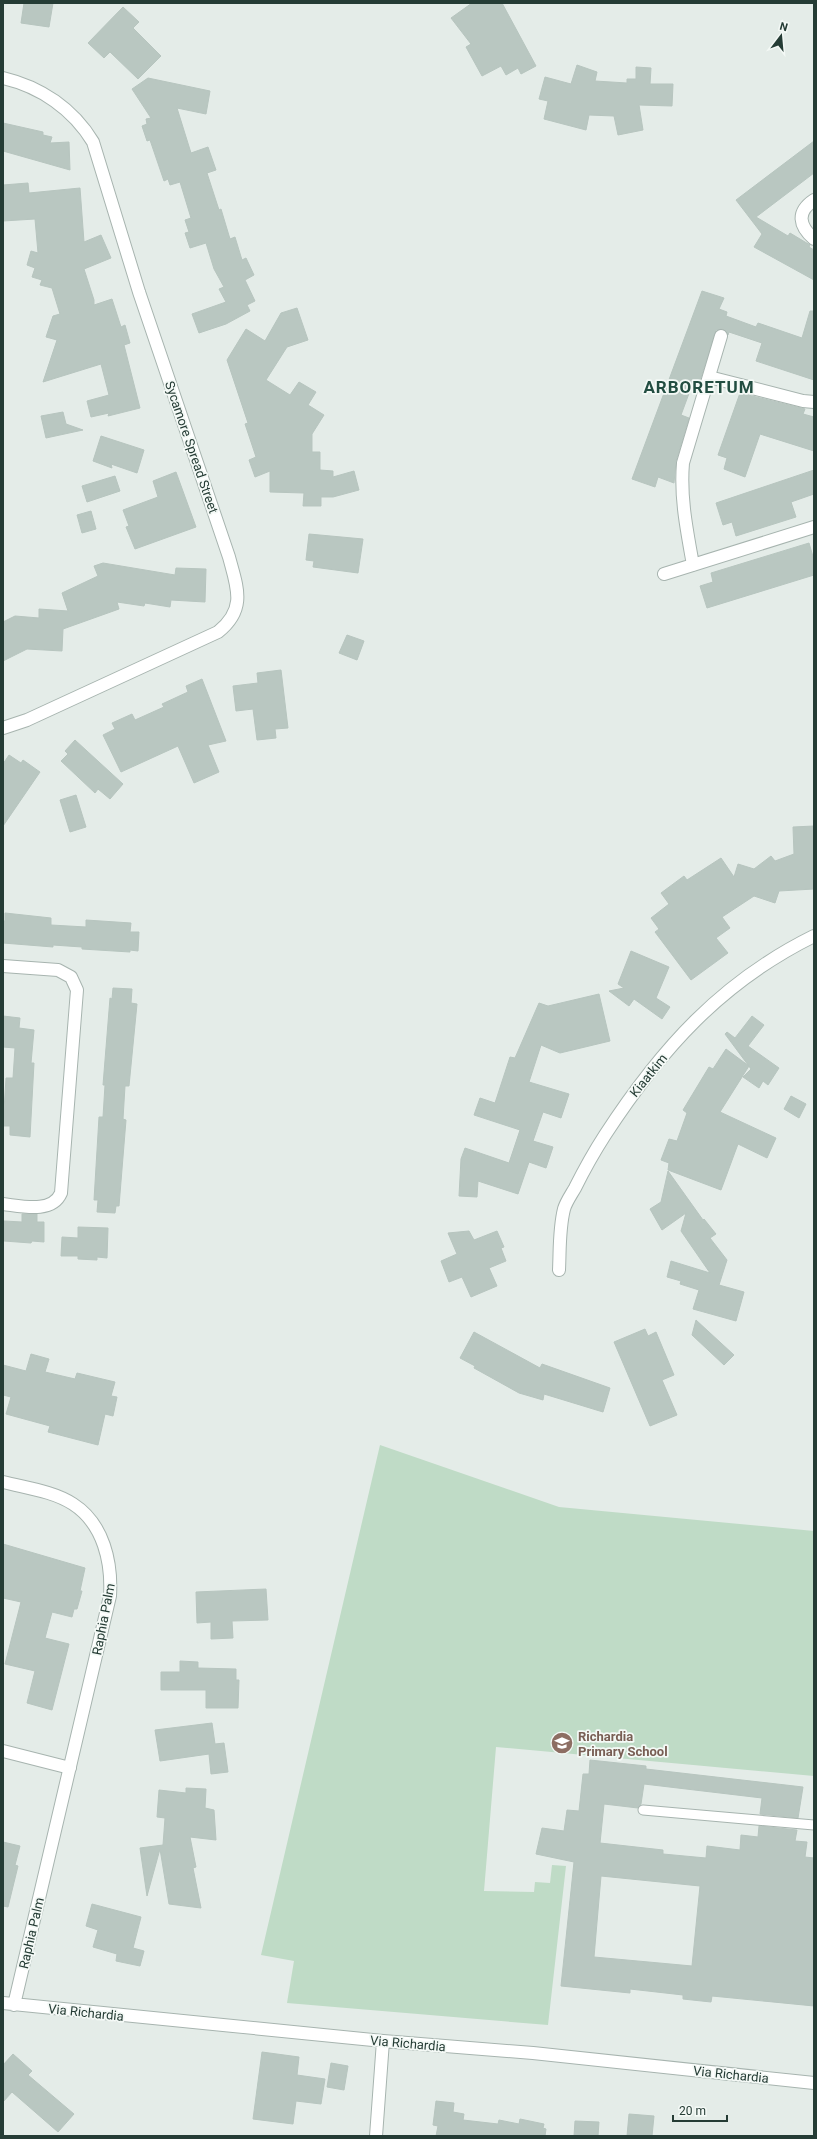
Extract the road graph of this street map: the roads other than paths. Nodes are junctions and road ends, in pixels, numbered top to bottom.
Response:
1 (3, 78) edge
2 (814, 200) edge
3 (814, 239) edge
4 (721, 336) dead end
5 (709, 377) junction
6 (814, 402) edge
7 (814, 527) edge
8 (693, 565) junction
9 (664, 574) dead end
10 (3, 728) edge
11 (814, 936) edge
12 (3, 966) edge
13 (3, 1204) edge
14 (559, 1270) dead end
15 (3, 1482) edge
16 (3, 1751) edge
17 (70, 1768) junction
18 (643, 1810) dead end
19 (814, 1825) edge
20 (8, 2004) edge
21 (383, 2041) junction
22 (814, 2083) edge
23 (376, 2136) edge

1 - 10 street, Sycamore Spread Street
2 - 3 street
4 - 5 street
5 - 6 street
5 - 8 street
7 - 8 street
8 - 9 street
11 - 14 street, Kiaatkim
12 - 13 street
15 - 17 street, Raphia Palm
16 - 17 street
17 - 20 street, Raphia Palm
18 - 19 lane
20 - 21 street, Via Richardia
21 - 22 street, Via Richardia
21 - 23 street

